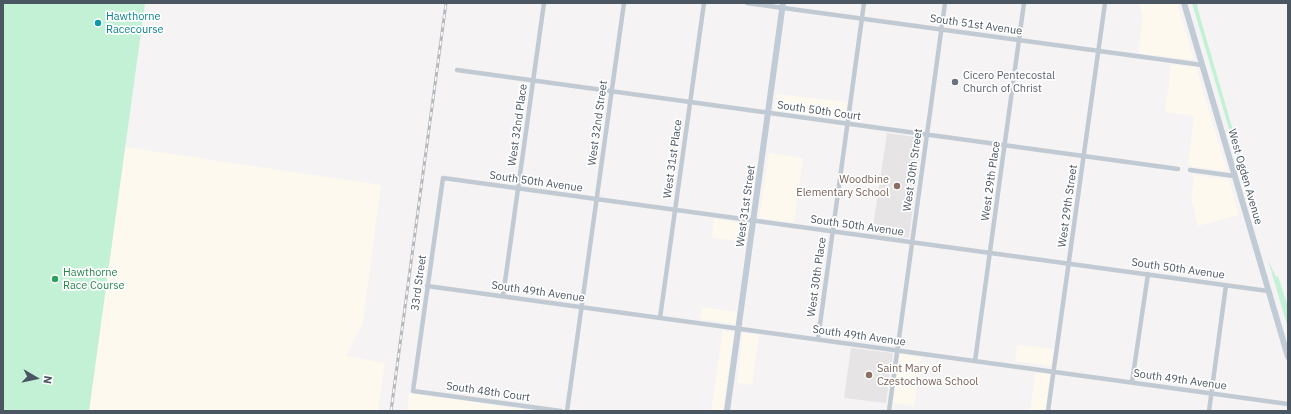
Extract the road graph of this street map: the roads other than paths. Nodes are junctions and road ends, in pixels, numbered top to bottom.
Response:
1 (544, 3) edge
2 (624, 3) edge
3 (704, 3) edge
4 (747, 3) edge
5 (864, 3) edge
6 (945, 3) edge
7 (1024, 3) edge
8 (1105, 3) edge
9 (1184, 3) edge
10 (783, 5) edge
11 (861, 18) junction
12 (941, 29) junction
13 (1019, 40) junction
14 (1099, 51) junction
15 (1202, 65) junction
16 (457, 70) dead end
17 (533, 80) junction
18 (611, 91) junction
19 (690, 102) junction
20 (768, 113) junction
21 (847, 123) junction
22 (927, 134) junction
23 (1005, 145) junction
24 (1084, 156) junction
25 (1178, 169) dead end
26 (1190, 170) dead end
27 (1234, 176) junction
28 (443, 178) joint
29 (518, 188) junction
30 (596, 199) junction
31 (675, 210) junction
32 (754, 220) junction
33 (833, 231) junction
34 (912, 242) junction
35 (990, 253) junction
36 (1069, 264) junction
37 (1148, 274) junction
38 (1226, 285) junction
39 (427, 286) junction
40 (1268, 291) junction
41 (503, 296) junction
42 (581, 307) junction
43 (660, 318) junction
44 (739, 328) junction
45 (818, 339) junction
46 (897, 350) junction
47 (1288, 357) edge
48 (975, 361) junction
49 (1054, 372) junction
50 (1132, 382) junction
51 (413, 391) joint
52 (1211, 393) junction
53 (1288, 404) edge
54 (561, 411) edge
55 (567, 411) edge
56 (727, 411) edge
57 (889, 411) edge
58 (1048, 411) edge
59 (1208, 411) edge

1 - 17 street, West 32nd Place
2 - 18 street, West 32nd Street
3 - 19 street, West 31st Place
4 - 10 street, South 51st Avenue
5 - 11 street, West 30th Place
6 - 12 street, West 30th Street
7 - 13 street, West 29th Place
8 - 14 street, West 29th Street
9 - 15 main road, West Ogden Avenue
10 - 11 street, South 51st Avenue
10 - 20 main road, West 31st Street
11 - 12 street, South 51st Avenue
11 - 21 street, West 30th Place
12 - 13 street, South 51st Avenue
12 - 22 street, West 30th Street
13 - 14 street, South 51st Avenue
13 - 23 street, West 29th Place
14 - 15 street, South 51st Avenue
14 - 24 street, West 29th Street
15 - 27 main road, West Ogden Avenue
16 - 17 street, South 50th Court
17 - 18 street, South 50th Court
17 - 29 street, West 32nd Place
18 - 19 street, South 50th Court
18 - 30 street, West 32nd Street
19 - 20 street, South 50th Court
19 - 31 street, West 31st Place
20 - 21 street, South 50th Court
20 - 32 main road, West 31st Street
21 - 22 street, South 50th Court
21 - 33 street, West 30th Place
22 - 23 street, South 50th Court
22 - 34 street, West 30th Street
23 - 24 street, South 50th Court
23 - 35 street, West 29th Place
24 - 25 street, South 50th Court
24 - 36 street, West 29th Street
26 - 27 street
27 - 40 main road, West Ogden Avenue
28 - 29 street, South 50th Avenue
28 - 39 street, 33rd Street
29 - 30 street, South 50th Avenue
29 - 41 street, West 32nd Place
30 - 31 street, South 50th Avenue
30 - 42 street, West 32nd Street
31 - 32 street, South 50th Avenue
31 - 43 street, West 31st Place
32 - 33 street, South 50th Avenue
32 - 44 main road, West 31st Street
33 - 34 street, South 50th Avenue
33 - 45 street, West 30th Place
34 - 35 street, South 50th Avenue
34 - 46 street, West 30th Street
35 - 36 street, South 50th Avenue
35 - 48 street, West 29th Place
36 - 37 street, South 50th Avenue
36 - 49 street, West 29th Street
37 - 38 street, South 50th Avenue
37 - 50 street
38 - 40 street, South 50th Avenue
38 - 52 street
39 - 41 street, South 49th Avenue
39 - 51 street, 33rd Street
40 - 47 main road, West Ogden Avenue
41 - 42 street, South 49th Avenue
42 - 43 street, South 49th Avenue
42 - 55 street, West 32nd Street
43 - 44 street, South 49th Avenue
44 - 45 street, South 49th Avenue
44 - 56 main road, West 31st Street
45 - 46 street, South 49th Avenue
46 - 48 street, South 49th Avenue
46 - 57 street, West 30th Street
48 - 49 street, South 49th Avenue
49 - 50 street, South 49th Avenue
49 - 58 street, West 29th Street
50 - 52 street, South 49th Avenue
51 - 54 street, South 48th Court
52 - 53 street, South 49th Avenue
52 - 59 street

